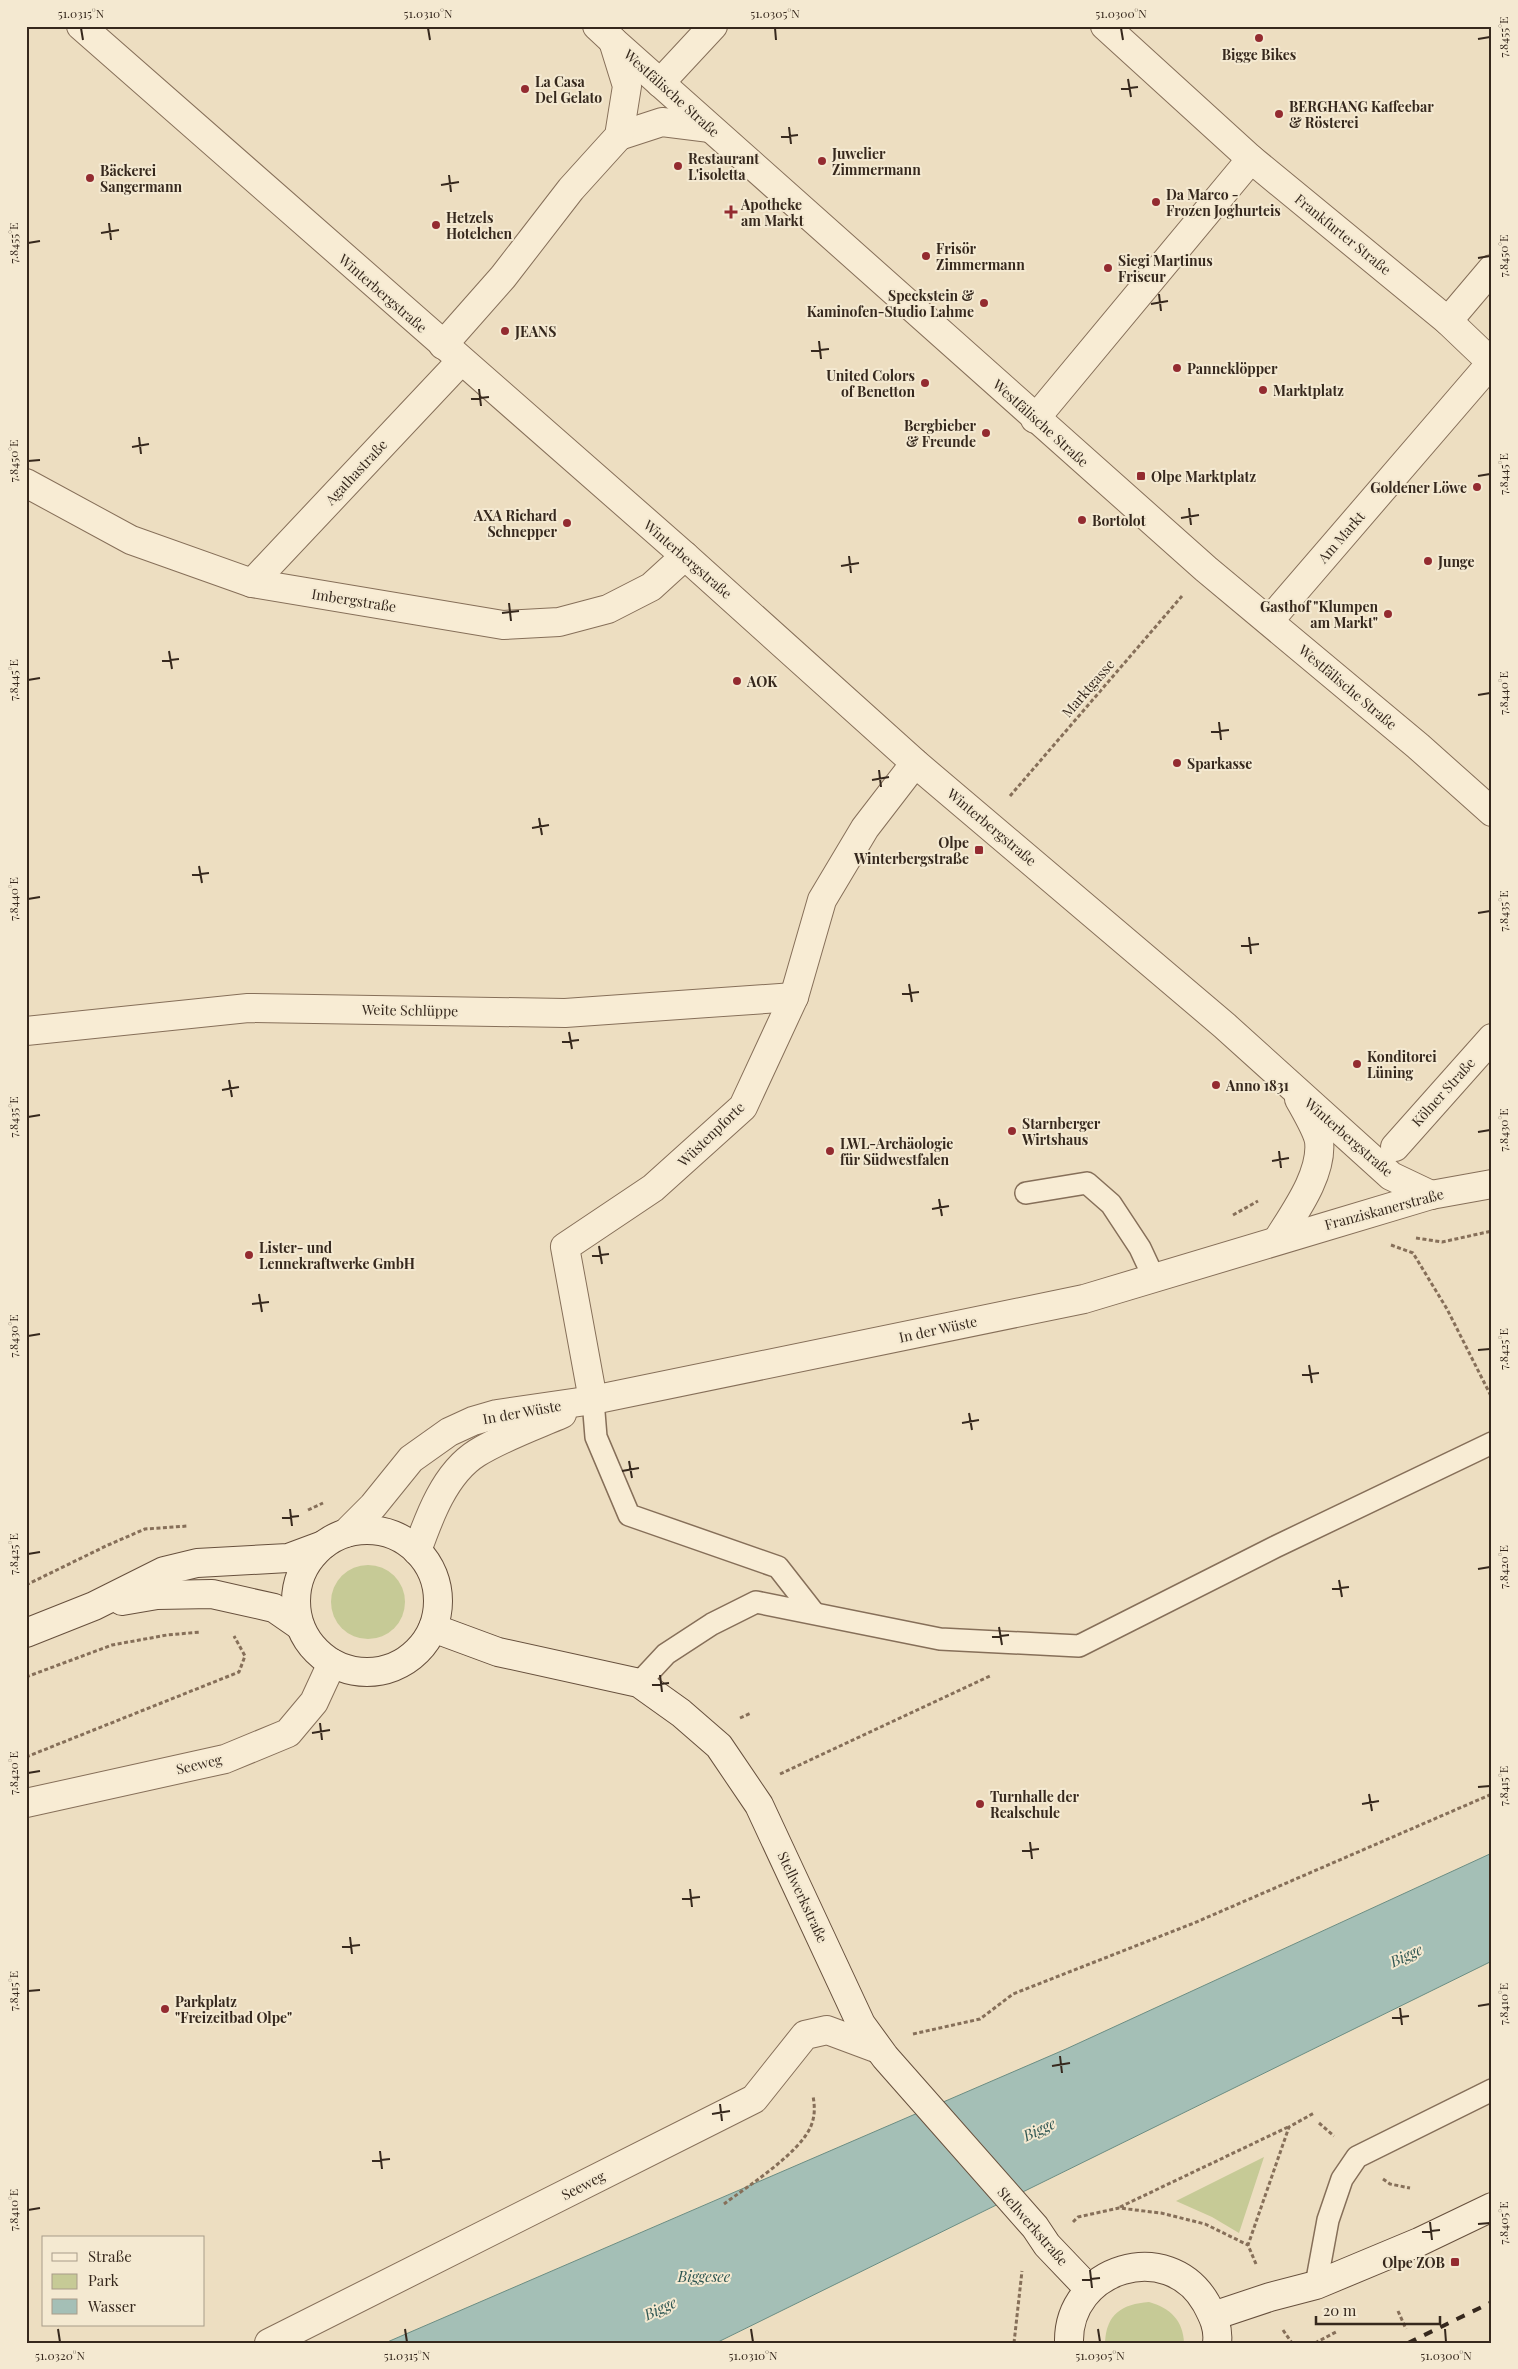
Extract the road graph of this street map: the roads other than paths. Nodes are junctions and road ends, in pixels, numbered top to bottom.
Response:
1 (81, 26) edge
2 (713, 26) edge
3 (1105, 26) edge
4 (605, 33) edge
5 (660, 83) junction
6 (710, 128) junction
7 (619, 136) junction
8 (1250, 159) junction
9 (1492, 269) edge
10 (1448, 321) junction
11 (452, 353) junction
12 (1492, 363) edge
13 (1035, 419) junction
14 (26, 483) edge
15 (685, 556) junction
16 (252, 583) junction
17 (1269, 621) junction
18 (915, 763) junction
19 (1492, 812) edge
20 (794, 997) junction
21 (26, 1031) edge
22 (1492, 1038) edge
23 (1296, 1091) junction
24 (1395, 1146) dead end
25 (1492, 1184) edge
26 (1026, 1193) dead end
27 (1431, 1195) junction
28 (1278, 1240) junction
29 (1154, 1278) junction
30 (593, 1400) junction
31 (1492, 1443) edge
32 (335, 1539) junction
33 (418, 1550) junction
34 (94, 1606) junction
35 (814, 1613) junction
36 (300, 1626) junction
37 (433, 1628) junction
38 (26, 1633) edge
39 (332, 1663) junction
40 (639, 1683) junction
41 (26, 1803) edge
42 (882, 2053) junction
43 (1492, 2090) edge
44 (1492, 2207) edge
45 (1316, 2285) junction
46 (1089, 2289) junction
47 (1213, 2316) junction
48 (269, 2343) edge
49 (1069, 2343) edge
50 (1218, 2343) edge

1 - 11 street, Winterbergstraße
2 - 5 street
3 - 8 street, Frankfurter Straße
4 - 5 street, Westfälische Straße
4 - 7 street
5 - 6 street, Westfälische Straße
6 - 7 street, Agathastraße
6 - 13 street, Westfälische Straße
7 - 11 street, Agathastraße
8 - 10 street, Frankfurter Straße
8 - 13 street
9 - 10 street
10 - 12 street, Frankfurter Straße
11 - 15 street, Winterbergstraße
11 - 16 street, Agathastraße
12 - 17 street, Am Markt
13 - 17 street, Westfälische Straße
14 - 16 street, Imbergstraße
15 - 16 street, Imbergstraße
15 - 18 street, Winterbergstraße
17 - 19 street, Westfälische Straße
18 - 20 street, Wüstenpforte
18 - 23 street, Winterbergstraße
20 - 21 street, Weite Schlüppe
20 - 30 street, Wüstenpforte
22 - 24 street, Kölner Straße
23 - 27 street, Winterbergstraße
23 - 28 street, Winterbergstraße
25 - 27 street, Franziskanerstraße
26 - 29 lane
27 - 28 street, Franziskanerstraße
28 - 29 street, In der Wüste
29 - 30 street, In der Wüste
30 - 32 street, In der Wüste
30 - 33 street, In der Wüste
30 - 35 lane
31 - 35 lane
32 - 33 street
32 - 34 street, In der Wüste
32 - 36 street
33 - 37 street
34 - 36 street, In der Wüste
34 - 38 street, In der Wüste
35 - 40 lane
36 - 39 street
37 - 39 street
37 - 40 street, Stellwerkstraße
39 - 41 street, Seeweg
40 - 42 street, Stellwerkstraße
42 - 46 street, Stellwerkstraße
42 - 48 street, Seeweg
43 - 45 lane
44 - 45 street
45 - 47 street
46 - 47 street
46 - 49 street
47 - 50 street

